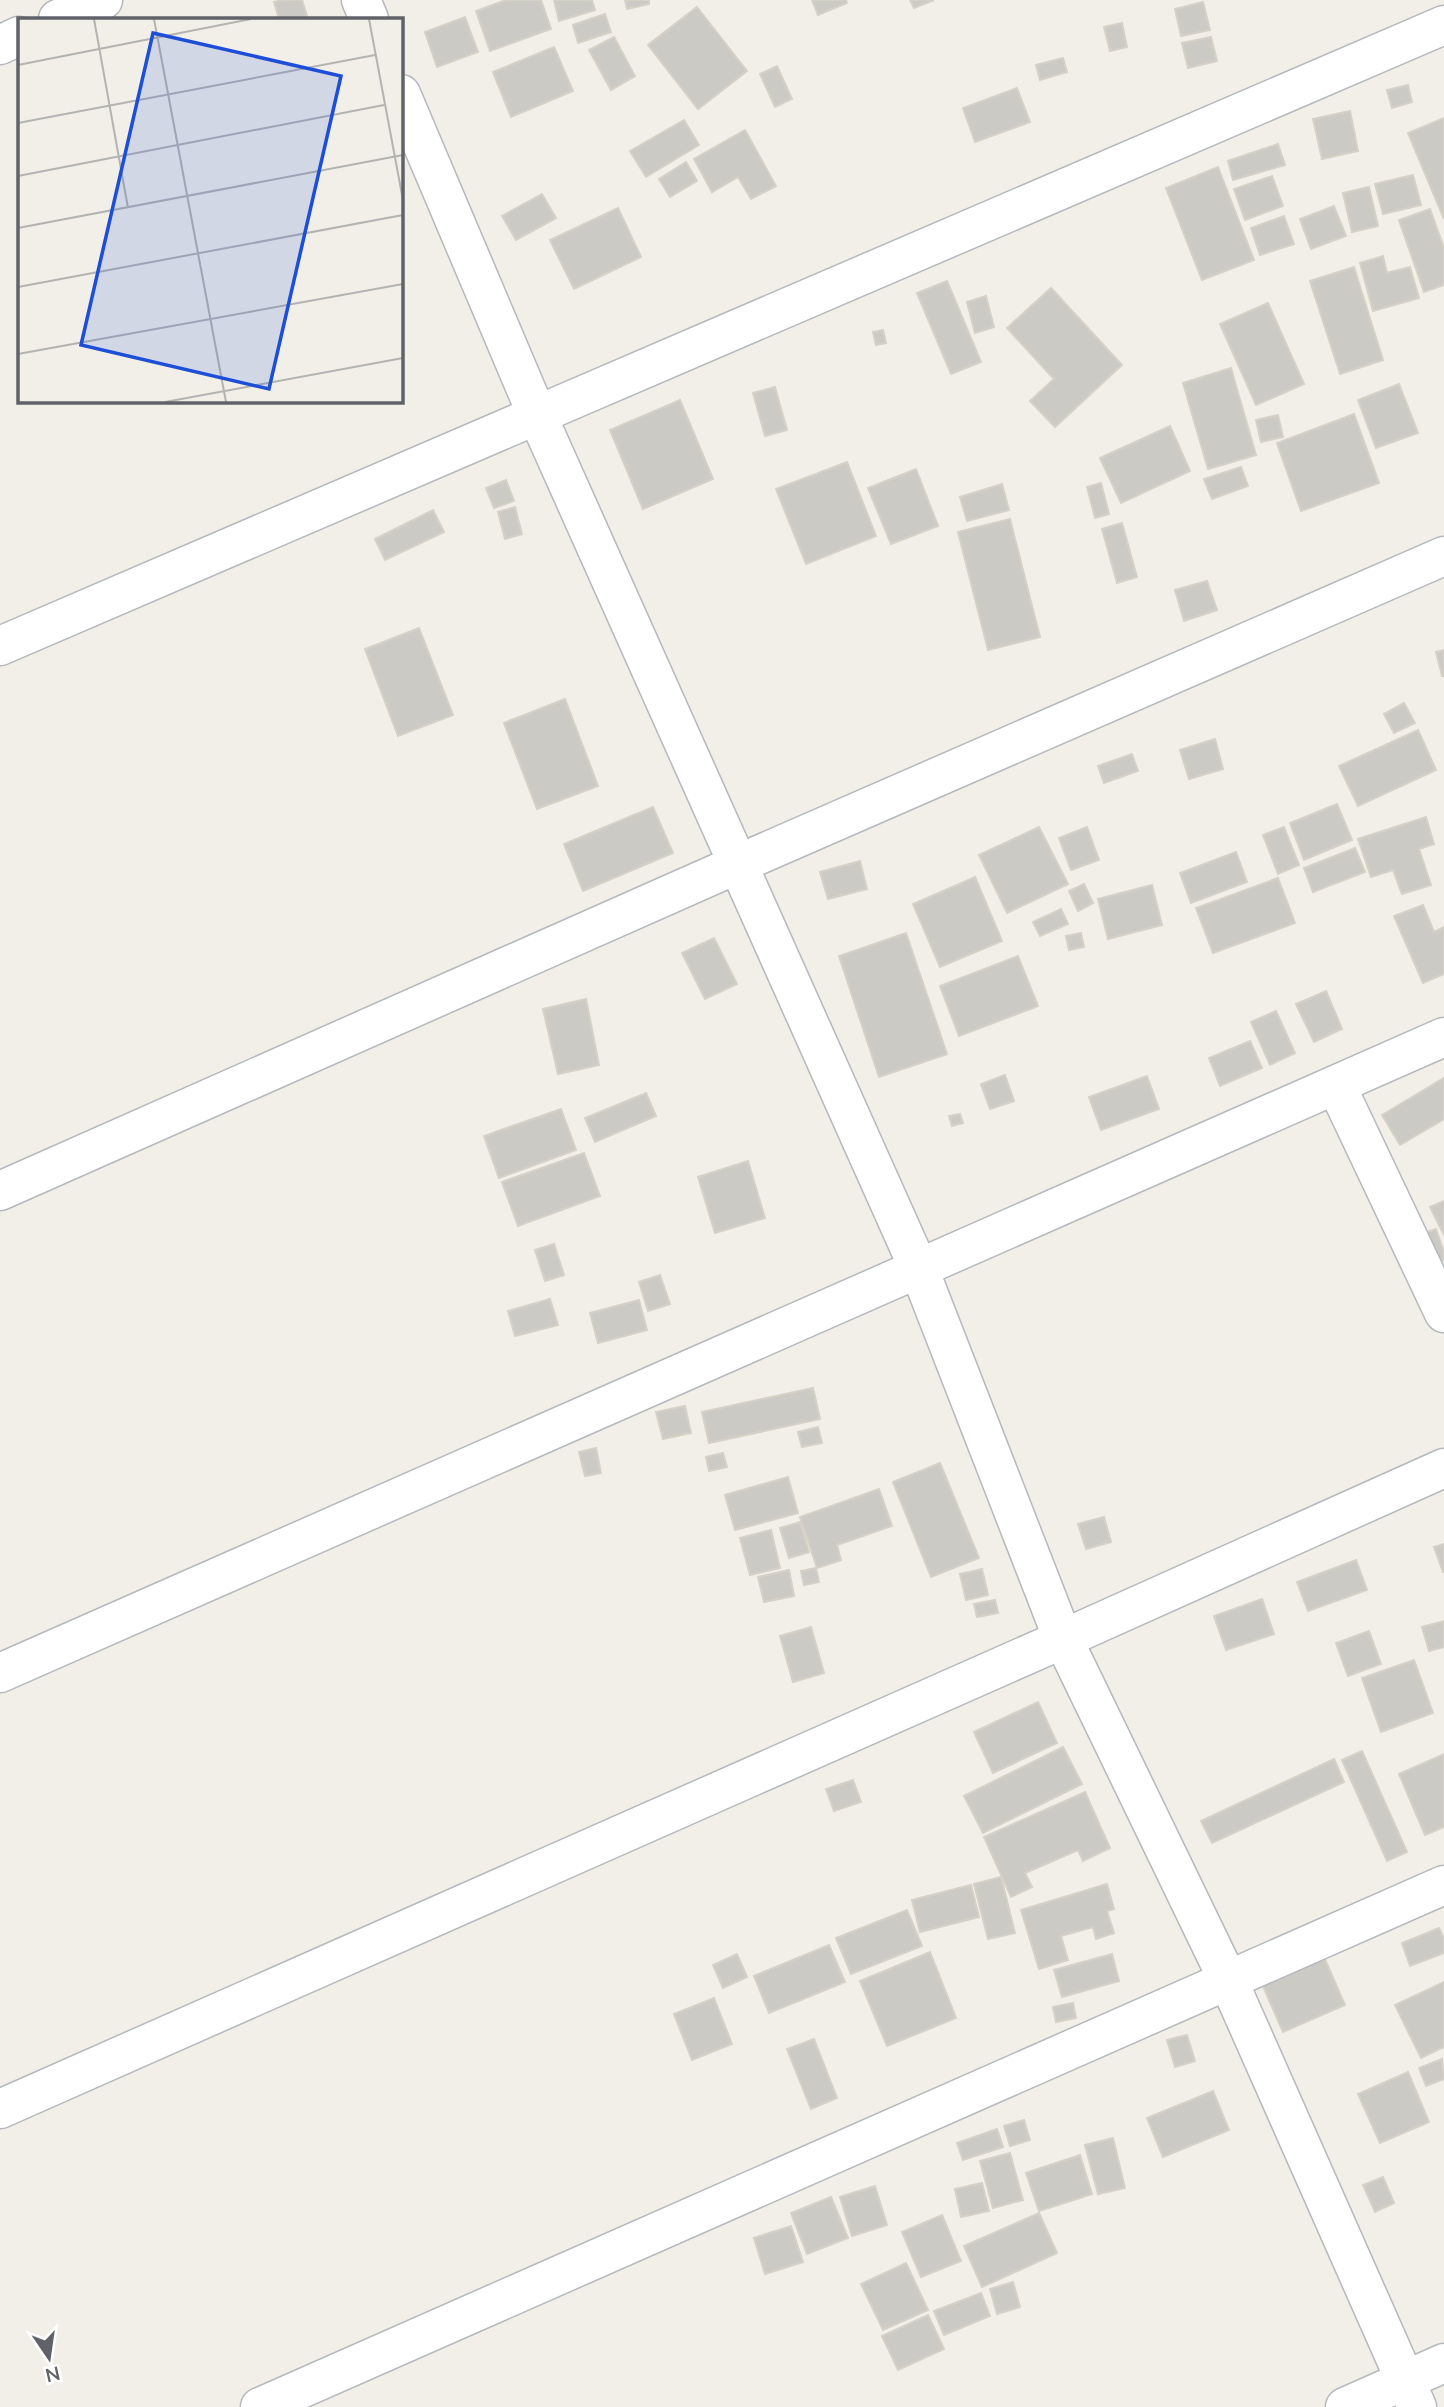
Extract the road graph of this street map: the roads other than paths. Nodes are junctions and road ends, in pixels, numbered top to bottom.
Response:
1 (103, 0) edge
2 (360, 0) edge
3 (60, 18) edge
4 (369, 18) edge
5 (1444, 25) edge
6 (18, 36) edge
7 (0, 45) edge
8 (402, 96) edge
9 (537, 415) junction
10 (1444, 556) edge
11 (0, 646) edge
12 (738, 864) junction
13 (1444, 1037) edge
14 (1336, 1085) junction
15 (0, 1191) edge
16 (919, 1269) junction
17 (1444, 1313) edge
18 (1444, 1468) edge
19 (1063, 1639) junction
20 (0, 1673) edge
21 (1444, 1885) edge
22 (1228, 1980) junction
23 (0, 2109) edge
24 (1444, 2362) edge
25 (1411, 2394) edge
26 (260, 2407) edge
27 (1345, 2407) edge

1 - 3 street
2 - 4 street
5 - 9 street
6 - 7 street
8 - 9 street
9 - 11 street
9 - 12 street
10 - 12 street
12 - 15 street
12 - 16 street
13 - 14 street
14 - 16 street
14 - 17 street
16 - 19 street
16 - 20 street
18 - 19 street
19 - 22 street
19 - 23 street
21 - 22 street
22 - 25 street
22 - 26 street
24 - 25 street
25 - 27 street

